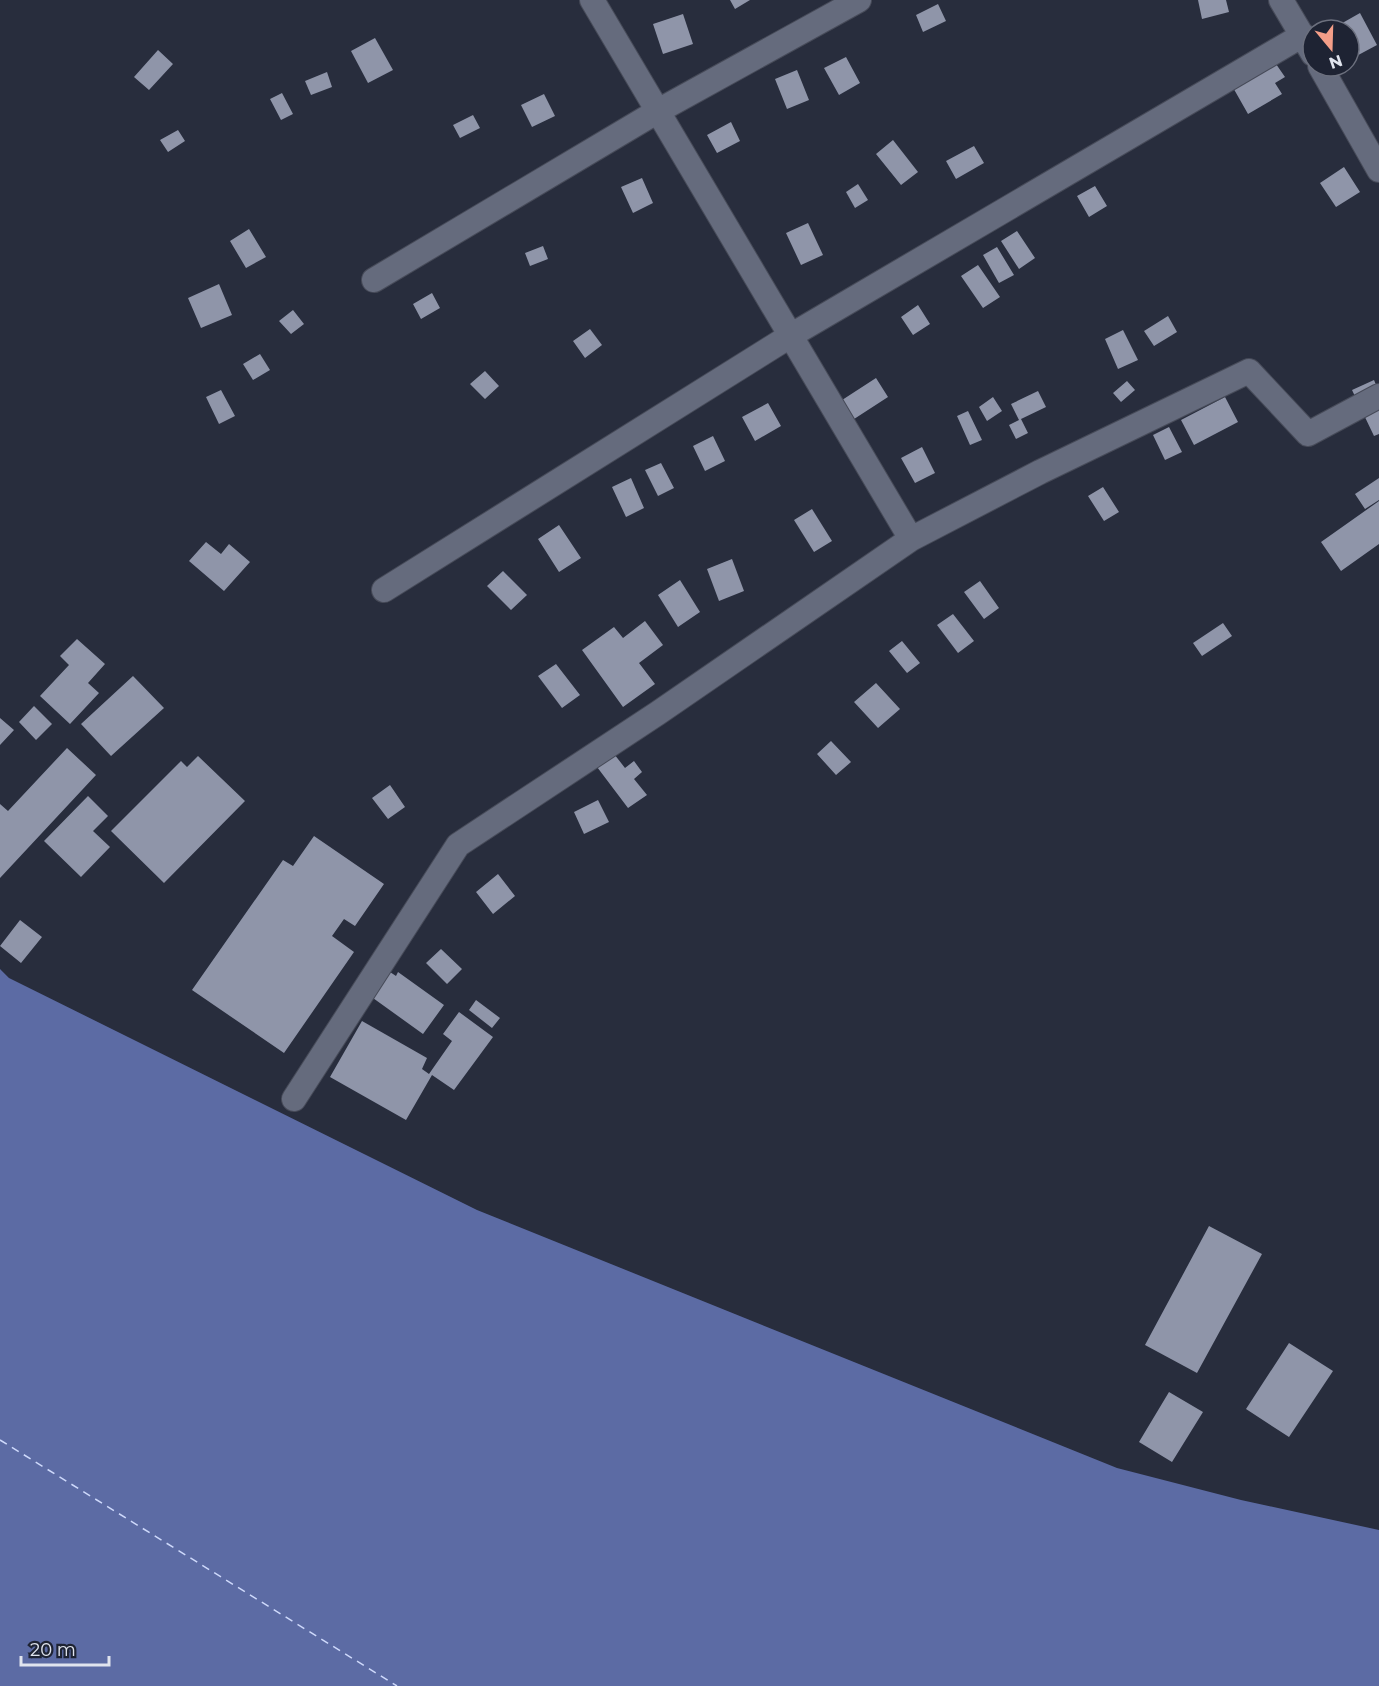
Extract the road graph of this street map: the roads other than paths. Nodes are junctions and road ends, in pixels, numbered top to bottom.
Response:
1 (592, 0) edge
2 (859, 0) edge
3 (1281, 0) edge
4 (1301, 33) edge
5 (1301, 48) edge
6 (1327, 78) edge
7 (658, 111) junction
8 (1379, 170) edge
9 (374, 280) dead end
10 (790, 336) junction
11 (1379, 396) edge
12 (911, 539) junction
13 (384, 590) dead end
14 (294, 1099) dead end

1 - 7 street
2 - 7 street
3 - 4 street
5 - 10 street
6 - 8 street
7 - 9 street
7 - 10 street
10 - 12 street
10 - 13 street
11 - 12 street
12 - 14 street

